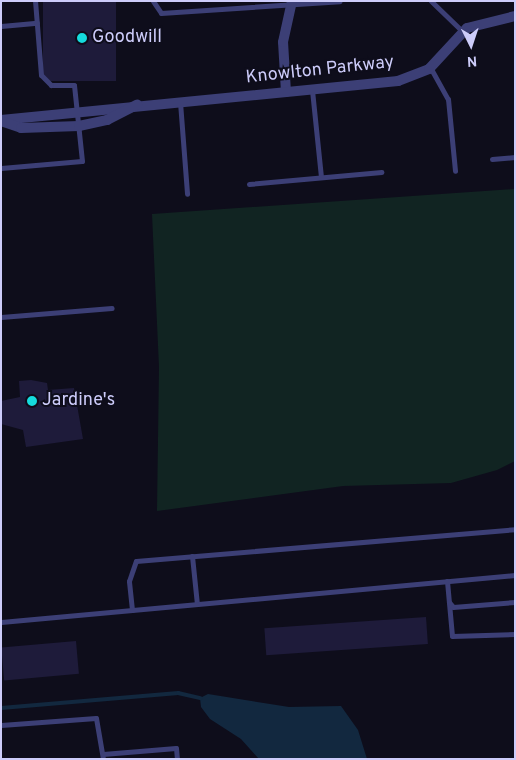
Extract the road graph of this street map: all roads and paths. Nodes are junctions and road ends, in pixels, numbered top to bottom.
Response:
1 (35, 1) edge
2 (153, 1) edge
3 (340, 1) edge
4 (431, 1) edge
5 (292, 3) edge
6 (515, 16) edge
7 (37, 23) junction
8 (1, 26) edge
9 (463, 33) junction
10 (430, 67) junction
11 (312, 90) junction
12 (286, 92) junction
13 (180, 101) junction
14 (138, 104) junction
15 (76, 111) junction
16 (1, 120) edge
17 (78, 126) junction
18 (515, 157) edge
19 (492, 159) dead end
20 (1, 168) edge
21 (454, 171) dead end
22 (381, 172) dead end
23 (321, 177) junction
24 (249, 184) dead end
25 (187, 194) dead end
26 (112, 308) dead end
27 (1, 317) edge
28 (515, 529) edge
29 (192, 556) junction
30 (515, 575) edge
31 (447, 581) junction
32 (449, 602) junction
33 (515, 602) edge
34 (196, 604) junction
35 (132, 610) junction
36 (1, 622) edge
37 (515, 634) edge
38 (1, 725) edge
39 (103, 756) edge
40 (177, 759) edge

1 - 7 lane
2 - 5 lane
3 - 5 lane
4 - 9 lane
5 - 12 street
6 - 9 street, Knowlton Parkway
7 - 8 lane
7 - 15 lane
9 - 10 street, Knowlton Parkway
10 - 11 street, Knowlton Parkway
10 - 21 lane
11 - 12 street, Knowlton Parkway
11 - 23 lane
12 - 13 street, Knowlton Parkway
13 - 14 street, Knowlton Parkway
13 - 25 lane
14 - 15 street, Knowlton Parkway
14 - 17 street, Knowlton Parkway
15 - 16 street, Knowlton Parkway
15 - 17 lane
16 - 17 street, Knowlton Parkway
17 - 20 lane
18 - 19 lane
22 - 23 lane
23 - 24 lane
26 - 27 lane
28 - 29 lane
29 - 34 lane
29 - 35 lane
30 - 31 lane
31 - 32 lane
31 - 34 lane
32 - 33 lane
32 - 37 lane
34 - 35 lane
35 - 36 lane
38 - 39 lane
39 - 40 lane

